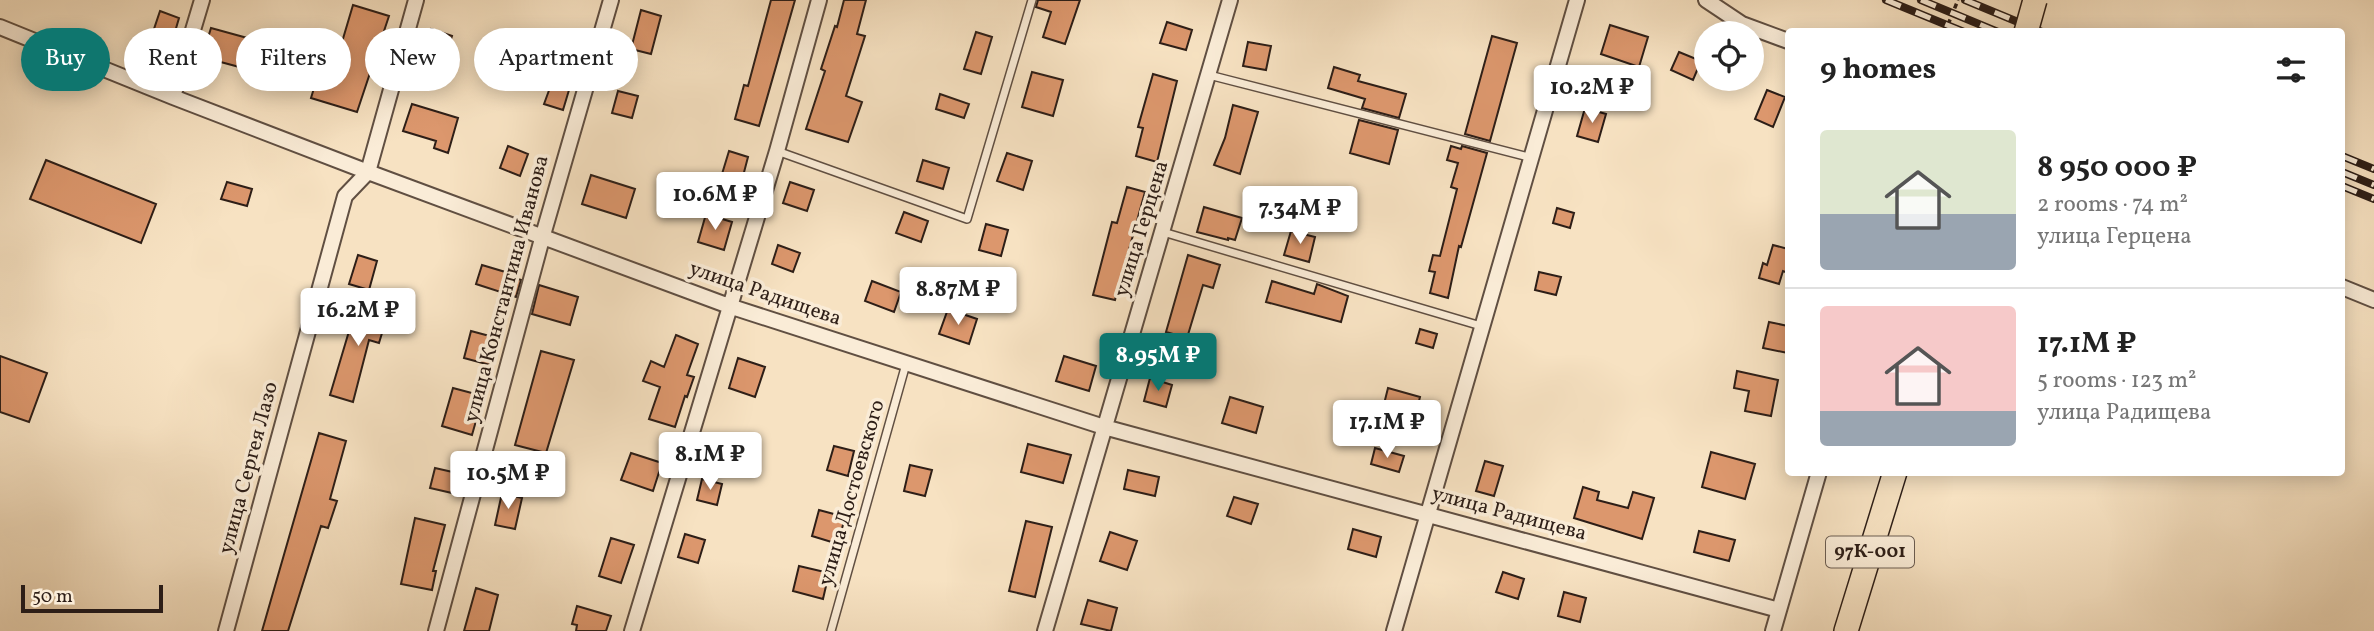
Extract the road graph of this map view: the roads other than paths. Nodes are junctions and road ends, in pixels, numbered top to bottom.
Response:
1 (202, 0) edge
2 (416, 0) edge
3 (611, 0) edge
4 (819, 0) edge
5 (1032, 0) edge
6 (1230, 0) edge
7 (1577, 0) edge
8 (1706, 0) edge
9 (2035, 0) edge
10 (0, 27) edge
11 (2027, 28) edge
12 (1785, 40) edge
13 (1209, 75) junction
14 (173, 97) junction
15 (777, 151) junction
16 (1532, 158) junction
17 (368, 172) junction
18 (1163, 232) junction
19 (543, 235) junction
20 (2345, 288) edge
21 (2374, 300) edge
22 (729, 306) junction
23 (1481, 326) junction
24 (906, 363) junction
25 (1104, 427) junction
26 (1818, 476) edge
27 (1894, 476) edge
28 (1429, 514) junction
29 (1779, 610) junction
30 (226, 631) edge
31 (436, 631) edge
32 (632, 631) edge
33 (831, 631) edge
34 (1045, 631) edge
35 (1394, 631) edge
36 (1773, 631) edge
37 (1846, 631) edge

1 - 14 street
2 - 17 street, улица Сергея Лазо
3 - 19 street, улица Константина Иванова
4 - 15 street
5 - 15 lane
6 - 13 street, улица Герцена
7 - 16 street
8 - 12 street
9 - 11 main road, bridge
10 - 14 street, улица Радищева
13 - 16 lane
13 - 18 street, улица Герцена
14 - 17 street, улица Радищева
15 - 22 street
16 - 23 street
17 - 19 street, улица Радищева
17 - 30 street, улица Сергея Лазо
18 - 23 lane
18 - 25 street, улица Герцена
19 - 22 street, улица Радищева
19 - 31 street, улица Константина Иванова
20 - 21 street
22 - 24 street, улица Радищева
22 - 32 street
23 - 28 street
24 - 25 street, улица Радищева
24 - 33 lane, улица Достоевского
25 - 28 street, улица Радищева
25 - 34 street, улица Герцена
26 - 29 street
27 - 37 main road, 97К-001
28 - 29 street, улица Радищева
28 - 35 street
29 - 36 street

